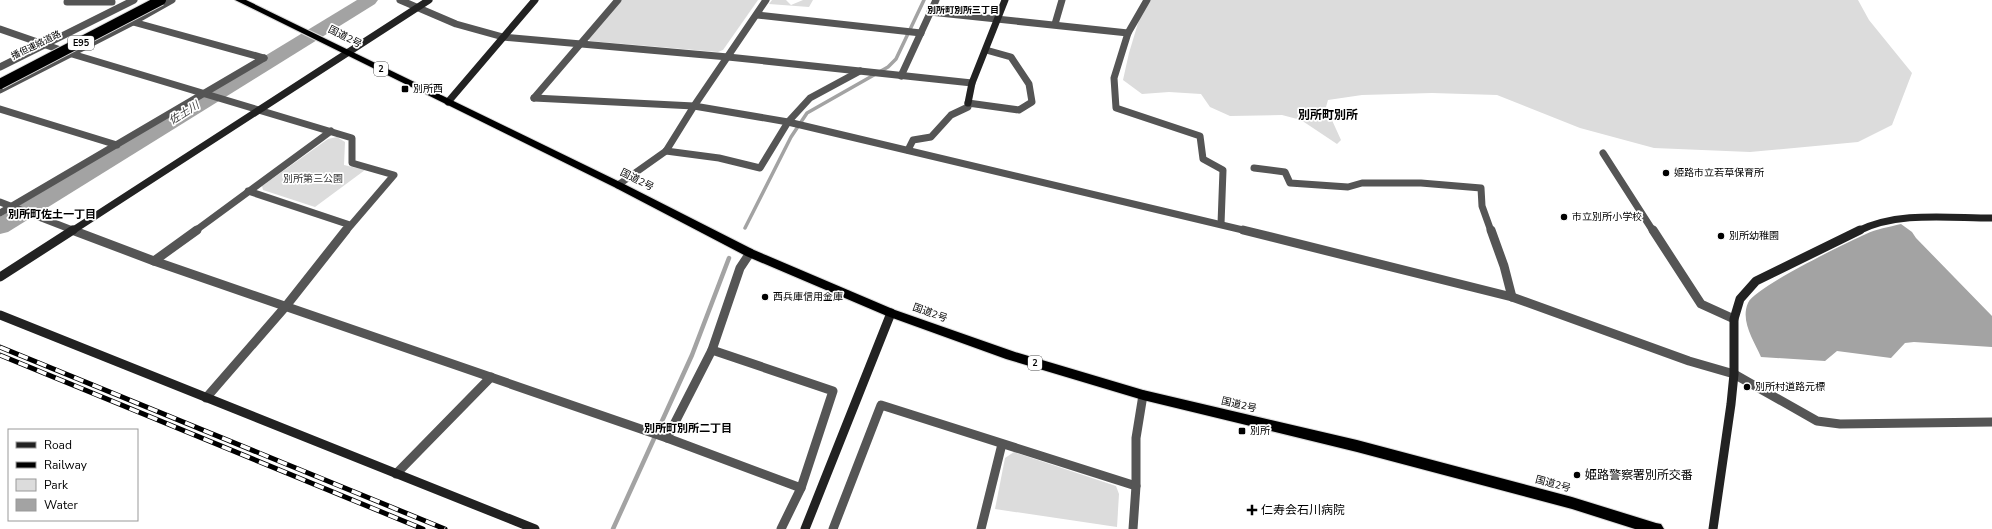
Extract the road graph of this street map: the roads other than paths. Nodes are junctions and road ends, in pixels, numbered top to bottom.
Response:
1 (134, 0) edge
2 (146, 0) edge
3 (161, 0) edge
4 (172, 0) edge
5 (239, 0) edge
6 (400, 0) edge
7 (429, 0) edge
8 (535, 0) edge
9 (618, 0) edge
10 (766, 0) edge
11 (936, 0) edge
12 (1006, 0) edge
13 (1062, 0) edge
14 (1147, 0) edge
15 (86, 1) edge
16 (67, 2) dead end
17 (112, 2) dead end
18 (417, 8) junction
19 (930, 12) junction
20 (757, 15) junction
21 (998, 18) junction
22 (133, 22) junction
23 (1055, 24) junction
24 (0, 29) edge
25 (921, 33) junction
26 (1128, 33) junction
27 (504, 37) junction
28 (580, 43) junction
29 (47, 44) junction
30 (986, 50) junction
31 (347, 53) junction
32 (72, 54) junction
33 (728, 57) junction
34 (0, 67) edge
35 (860, 71) junction
36 (0, 76) edge
37 (901, 76) junction
38 (0, 84) edge
39 (972, 84) junction
40 (0, 90) edge
41 (206, 93) junction
42 (448, 102) junction
43 (968, 103) junction
44 (694, 106) junction
45 (0, 109) edge
46 (258, 110) junction
47 (788, 122) junction
48 (331, 131) junction
49 (117, 145) junction
50 (908, 150) junction
51 (666, 151) junction
52 (1603, 153) dead end
53 (1254, 168) dead end
54 (618, 185) junction
55 (248, 192) junction
56 (0, 202) edge
57 (11, 206) junction
58 (0, 213) edge
59 (1992, 218) edge
60 (1221, 224) junction
61 (350, 225) junction
62 (74, 230) junction
63 (750, 253) junction
64 (154, 261) junction
65 (0, 277) edge
66 (1512, 297) junction
67 (286, 306) junction
68 (891, 313) junction
69 (0, 315) edge
70 (1734, 319) junction
71 (712, 350) junction
72 (1734, 374) junction
73 (491, 377) junction
74 (1143, 395) junction
75 (206, 398) junction
76 (1992, 422) edge
77 (664, 437) junction
78 (1002, 444) junction
79 (396, 474) junction
80 (1136, 486) junction
81 (801, 488) junction
82 (535, 529) edge
83 (781, 529) edge
84 (805, 529) edge
85 (834, 529) edge
86 (981, 529) edge
87 (1133, 529) edge
88 (1656, 529) edge
89 (1713, 529) edge

1 - 29 street
2 - 36 highway, 播但連絡道路 / E95
3 - 38 highway, 播但連絡道路 / E95, bridge
4 - 22 street
5 - 31 highway, 国道2号 / 2
6 - 18 street
7 - 18 street
8 - 27 street
9 - 28 street
10 - 20 street
11 - 19 street
12 - 21 street
13 - 23 street
14 - 26 street
15 - 16 street
15 - 17 street
18 - 27 street
18 - 31 street
19 - 21 street
19 - 25 street
20 - 25 street
20 - 33 street
21 - 23 street
21 - 30 street
22 - 32 street
22 - 41 street
23 - 26 street
24 - 29 street
25 - 37 street
26 - 60 street
27 - 28 street
27 - 42 street
28 - 33 street
28 - 44 street
29 - 32 street
29 - 34 street
30 - 39 street
30 - 43 street
31 - 42 highway, 国道2号 / 2
31 - 46 street
32 - 40 street
32 - 41 street
33 - 35 street
33 - 44 street
35 - 37 street
35 - 47 street
37 - 39 street
39 - 43 street
41 - 46 street
41 - 49 street
42 - 54 highway, 国道2号 / 2
43 - 50 street
44 - 47 street
44 - 51 street
45 - 49 street
46 - 48 street
46 - 62 street
47 - 50 street
47 - 51 street
48 - 55 street
48 - 61 street
49 - 57 street
50 - 60 street
51 - 54 street
52 - 70 street
53 - 66 street
54 - 63 highway, 国道2号 / 2
55 - 61 street
55 - 64 street
56 - 57 street
57 - 58 street
57 - 62 street
59 - 70 street
60 - 66 street
61 - 67 street
62 - 64 street
62 - 65 street
63 - 68 highway, 国道2号 / 2
63 - 71 street
64 - 67 street
66 - 72 street
67 - 73 street
67 - 75 street
68 - 74 highway, 国道2号 / 2
68 - 84 street
69 - 75 street
70 - 72 street
71 - 77 street
71 - 81 street
72 - 76 street
72 - 89 street
73 - 77 street
73 - 79 street
74 - 80 street
74 - 88 highway, 国道2号 / 2
75 - 79 street
77 - 81 street
78 - 80 street
78 - 85 street
78 - 86 street
79 - 82 street
80 - 87 street
81 - 83 street

